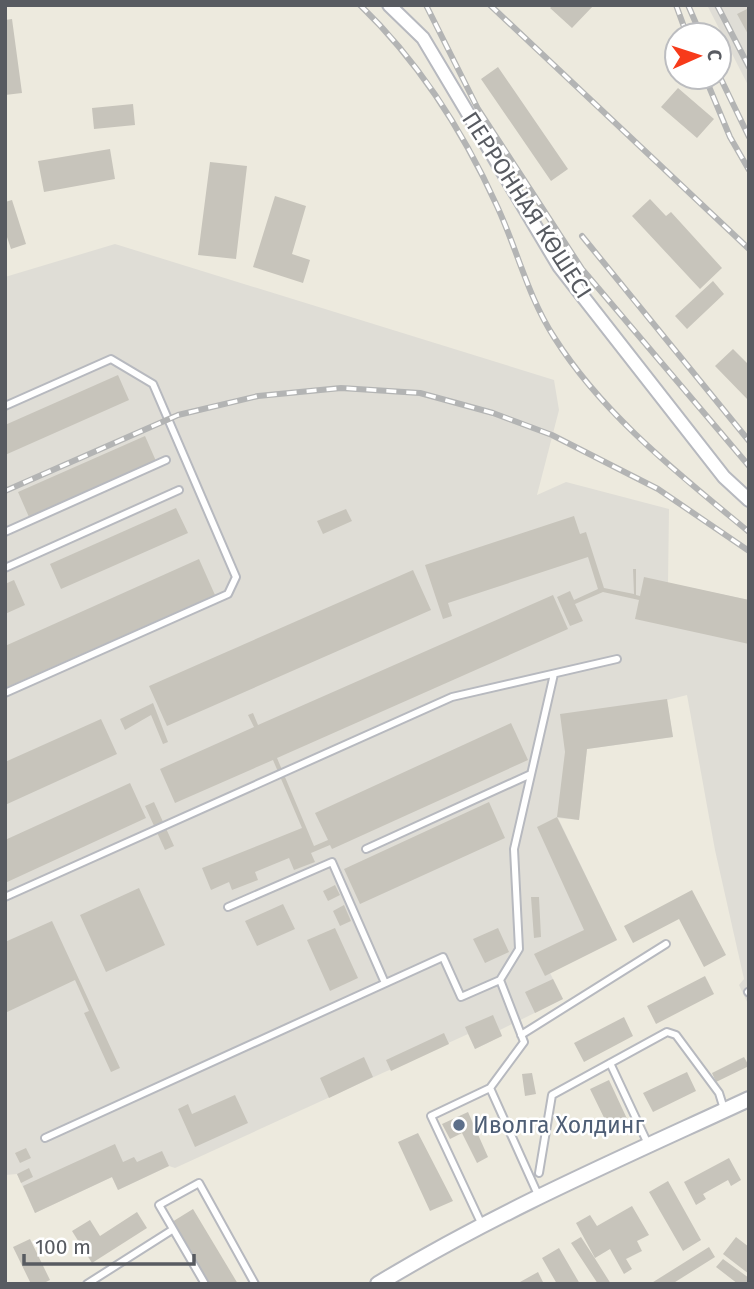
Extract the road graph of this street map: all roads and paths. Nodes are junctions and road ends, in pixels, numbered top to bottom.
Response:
1 (389, 5) edge
2 (5, 407) edge
3 (166, 460) dead end
4 (179, 490) dead end
5 (749, 500) edge
6 (5, 532) edge
7 (5, 568) edge
8 (617, 659) dead end
9 (554, 674) junction
10 (5, 693) edge
11 (531, 774) junction
12 (366, 849) dead end
13 (5, 897) edge
14 (228, 907) dead end
15 (666, 944) dead end
16 (500, 980) junction
17 (384, 983) junction
18 (521, 1035) junction
19 (610, 1063) junction
20 (490, 1088) junction
21 (749, 1099) edge
22 (724, 1111) junction
23 (46, 1138) dead end
24 (649, 1146) junction
25 (539, 1173) dead end
26 (538, 1197) junction
27 (482, 1225) junction
28 (172, 1230) junction
29 (87, 1284) edge
30 (205, 1284) edge
31 (255, 1284) edge
32 (378, 1284) edge

1 - 5 street, ПЕРРОННАЯ КӨШЕСІ
2 - 10 lane
3 - 6 lane
4 - 7 lane
8 - 9 lane
9 - 11 lane
9 - 13 lane
11 - 12 lane
11 - 16 lane
14 - 17 lane
15 - 18 lane
16 - 17 lane
16 - 18 lane
17 - 23 lane
18 - 20 lane
19 - 22 lane
19 - 24 lane
19 - 25 lane
20 - 26 lane
20 - 27 lane
21 - 22 street
22 - 24 street
24 - 26 street
26 - 27 street
27 - 32 street
28 - 29 lane
28 - 30 lane
28 - 31 lane

